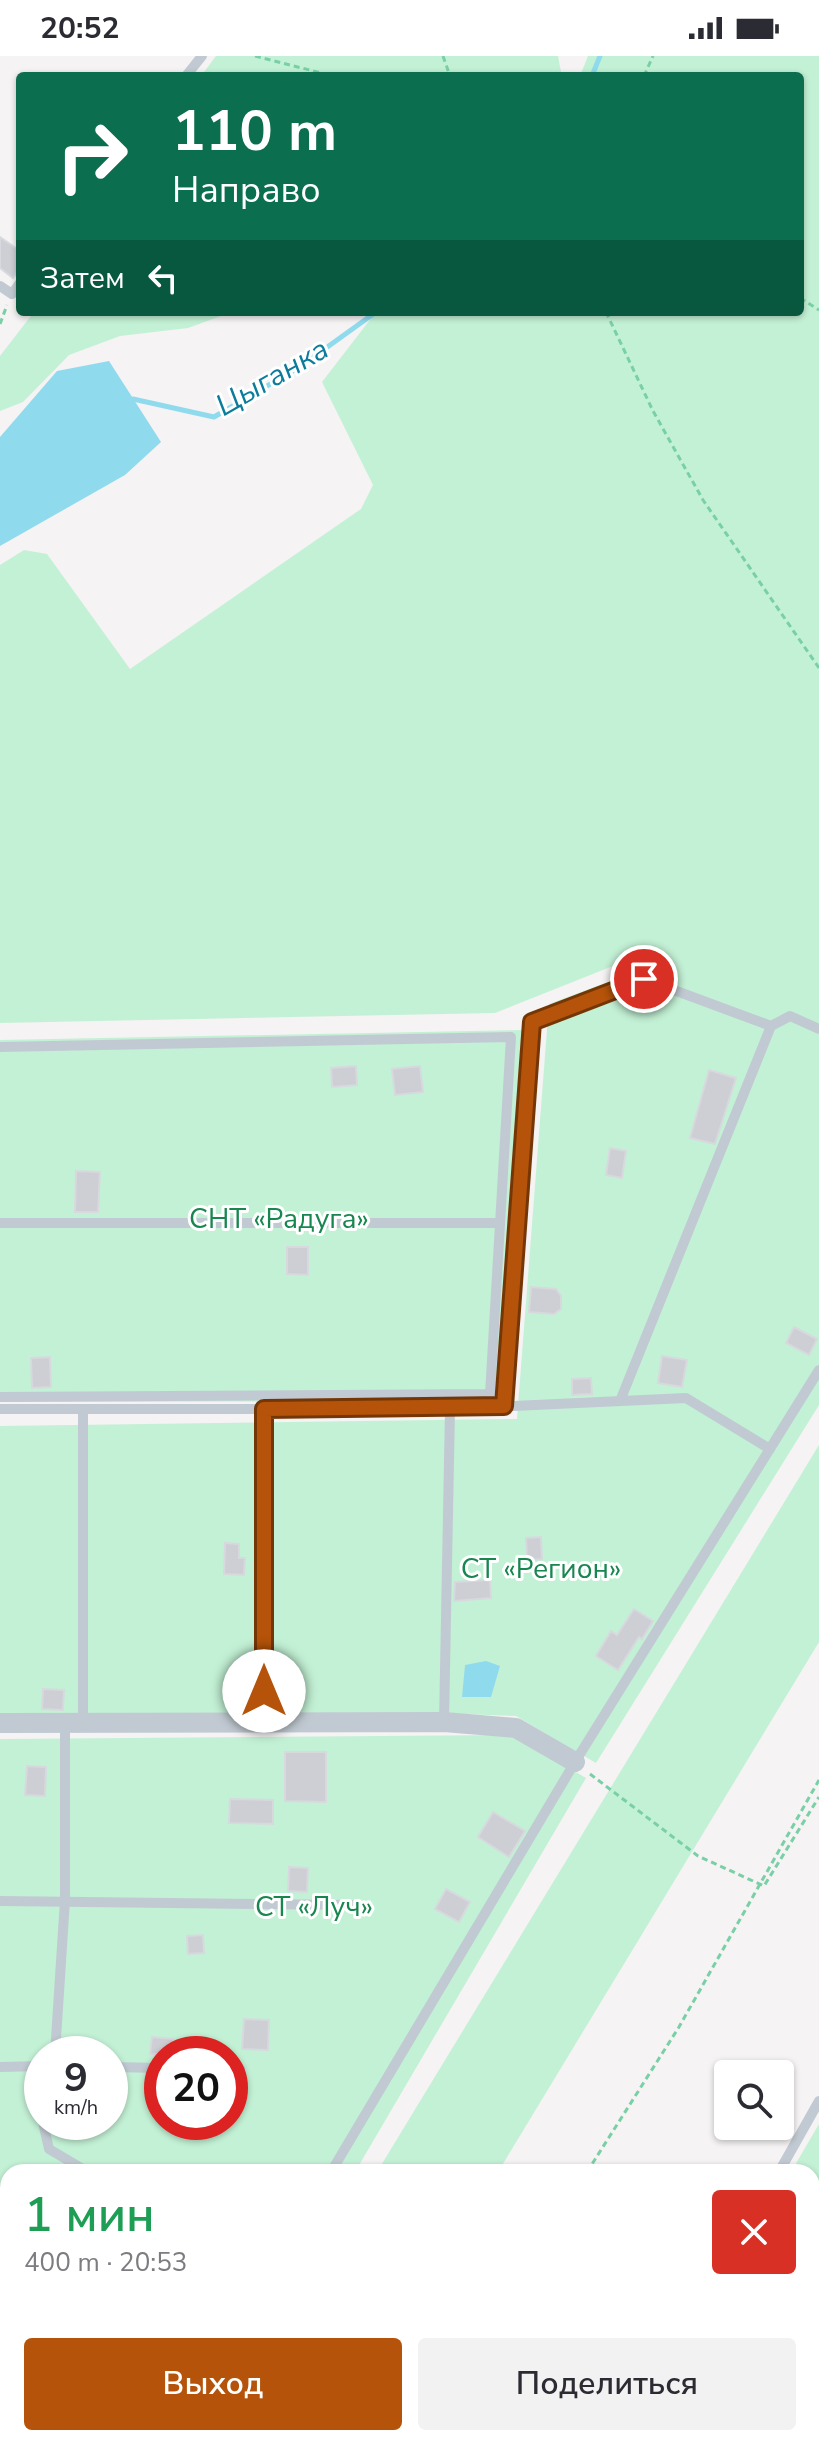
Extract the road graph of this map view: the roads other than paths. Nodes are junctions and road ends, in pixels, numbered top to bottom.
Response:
1 (202, 56) edge
2 (189, 72) edge
3 (0, 286) edge
4 (16, 288) edge
5 (771, 1026) junction
6 (819, 1029) edge
7 (0, 1047) edge
8 (0, 1223) edge
9 (500, 1223) junction
10 (819, 1370) edge
11 (0, 1397) edge
12 (620, 1401) junction
13 (504, 1406) junction
14 (0, 1409) edge
15 (83, 1409) junction
16 (264, 1409) junction
17 (450, 1409) junction
18 (770, 1449) junction
19 (264, 1722) junction
20 (444, 1722) junction
21 (0, 1723) edge
22 (74, 1723) junction
23 (575, 1762) junction
24 (65, 1900) junction
25 (0, 1901) edge
26 (352, 1905) dead end
27 (56, 2036) edge
28 (24, 2066) edge
29 (0, 2067) edge
30 (819, 2101) edge
31 (47, 2140) edge
32 (74, 2164) edge
33 (336, 2164) edge
34 (784, 2164) edge

1 - 2 lane
3 - 4 lane
5 - 6 lane
5 - 12 lane
5 - 13 lane
7 - 9 lane
8 - 9 lane
9 - 11 lane
10 - 18 lane
12 - 13 lane
12 - 18 lane
13 - 17 lane
14 - 15 lane
15 - 16 lane
15 - 22 lane
16 - 17 lane
16 - 19 lane
17 - 20 lane
18 - 23 lane
19 - 20 street
19 - 22 street
20 - 23 street
21 - 22 street
22 - 24 lane
23 - 33 lane
24 - 25 lane
24 - 26 lane
24 - 27 lane
28 - 29 lane
30 - 34 lane
31 - 32 lane

